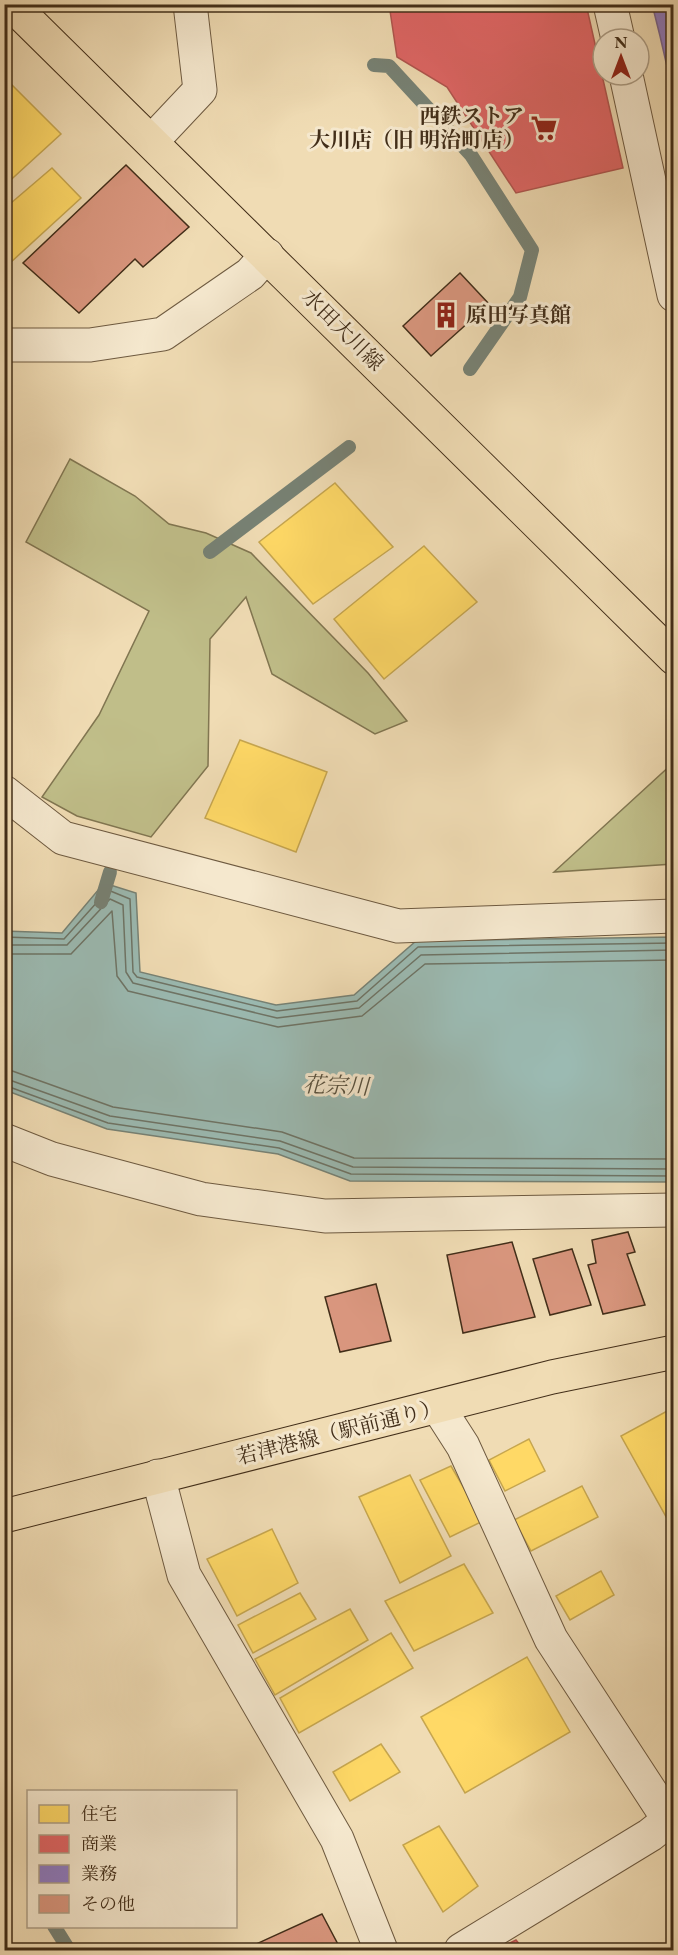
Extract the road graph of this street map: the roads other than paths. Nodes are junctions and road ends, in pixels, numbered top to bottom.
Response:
1 (11, 4) edge
2 (190, 4) edge
3 (610, 4) edge
4 (615, 27) edge
5 (629, 87) edge
6 (152, 141) junction
7 (267, 255) junction
8 (674, 295) edge
9 (4, 345) edge
10 (668, 642) edge
11 (4, 792) edge
12 (674, 916) edge
13 (4, 1140) edge
14 (674, 1210) edge
15 (674, 1352) edge
16 (438, 1407) junction
17 (158, 1476) junction
18 (4, 1516) edge
19 (671, 1818) edge
20 (381, 1950) edge
21 (461, 1950) edge

1 - 6 main road, 水田大川線
2 - 6 street
3 - 4 street
5 - 8 street
6 - 7 main road, 水田大川線
7 - 9 street
7 - 10 main road, 水田大川線
11 - 12 street
13 - 14 street
15 - 16 main road, 若津港線（駅前通り）
16 - 17 main road, 若津港線（駅前通り）
16 - 19 street
17 - 18 main road, 若津港線（駅前通り）
17 - 20 street
19 - 21 street

